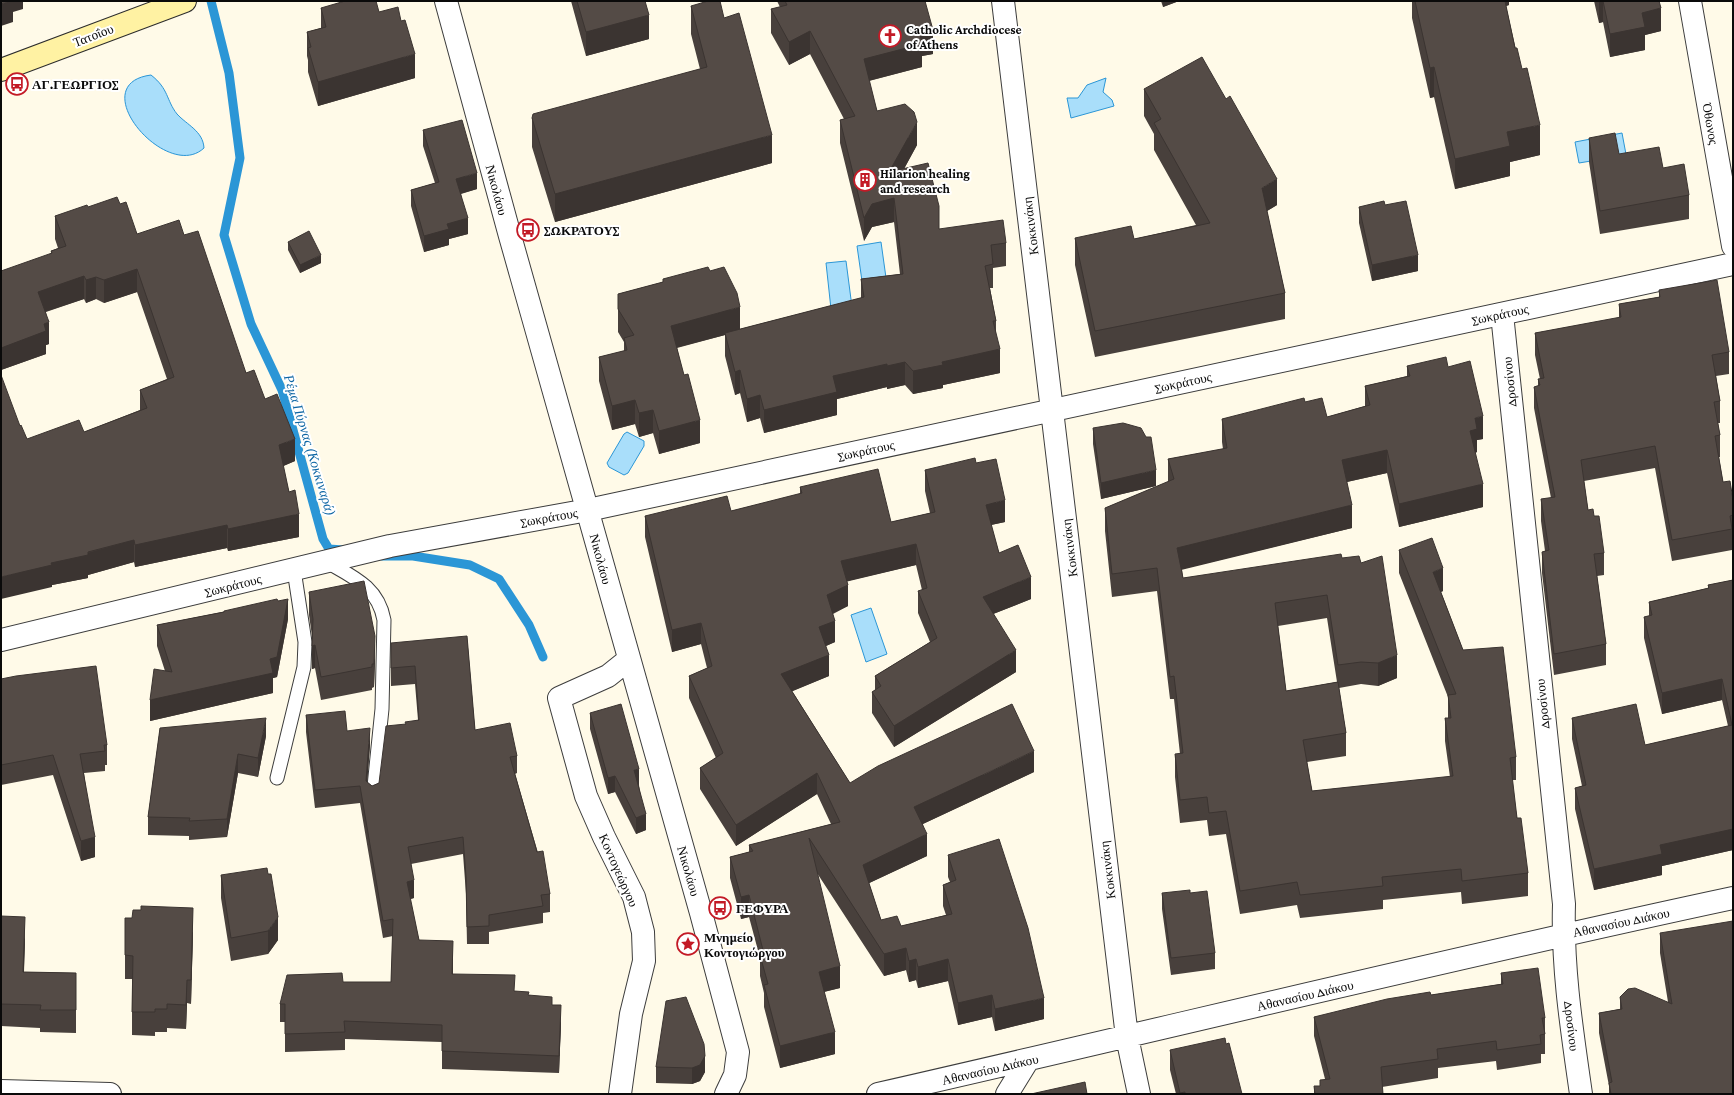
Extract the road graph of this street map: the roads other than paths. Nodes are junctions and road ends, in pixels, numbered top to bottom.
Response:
1 (184, 1) edge
2 (446, 1) edge
3 (1003, 1) edge
4 (1690, 1) edge
5 (1, 70) edge
6 (1733, 246) edge
7 (1733, 264) edge
8 (1502, 314) junction
9 (1052, 410) junction
10 (588, 510) junction
11 (327, 562) junction
12 (294, 570) junction
13 (1, 640) edge
14 (628, 660) junction
15 (277, 778) dead end
16 (373, 796) edge
17 (1733, 898) edge
18 (1563, 934) junction
19 (1127, 1037) junction
20 (1028, 1060) junction
21 (1, 1090) edge
22 (110, 1094) edge
23 (620, 1094) edge
24 (726, 1094) edge
25 (878, 1094) edge
26 (1007, 1094) edge
27 (1139, 1094) edge
28 (1581, 1094) edge

1 - 5 main road, Τατοΐου
2 - 10 street, Νικολάου
3 - 9 street, Κοκκινάκη
4 - 6 street, Όθωνος
7 - 8 street, Σωκράτους
8 - 9 street, Σωκράτους
8 - 18 street, Δροσίνου
9 - 10 street, Σωκράτους
9 - 19 street, Κοκκινάκη
10 - 11 street, Σωκράτους
10 - 14 street, Νικολάου
11 - 12 street, Σωκράτους
11 - 16 lane
12 - 13 street, Σωκράτους
12 - 15 lane
14 - 23 street, Κοντογεώργου
14 - 24 street, Νικολάου
17 - 18 street, Αθανασίου Διάκου
18 - 19 street, Αθανασίου Διάκου
18 - 28 street, Δροσίνου
19 - 20 street, Αθανασίου Διάκου
19 - 27 street, Κοκκινάκη
20 - 25 street, Αθανασίου Διάκου
20 - 26 street
21 - 22 street

